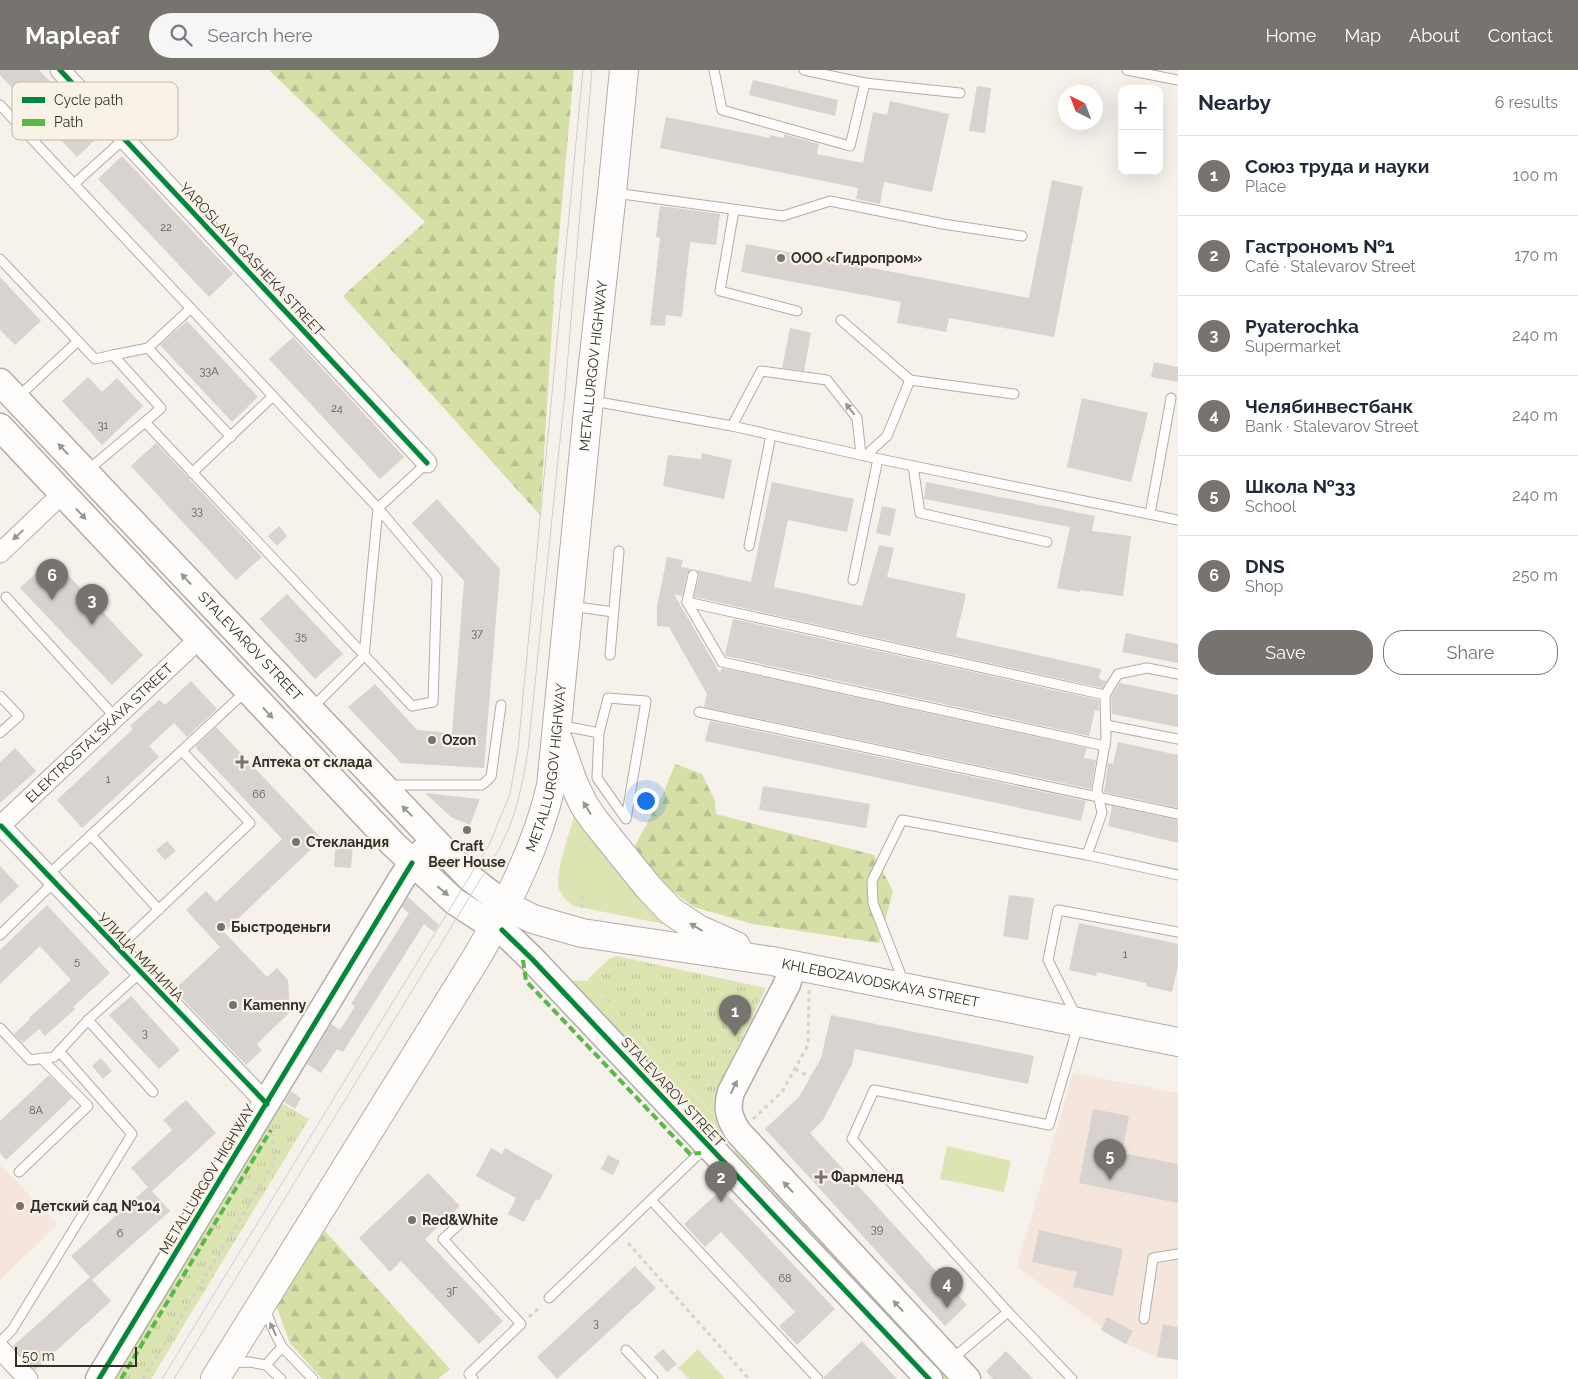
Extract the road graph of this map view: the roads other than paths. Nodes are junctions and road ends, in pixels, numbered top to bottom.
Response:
1 (60, 70) edge
2 (624, 70) edge
3 (714, 70) edge
4 (804, 70) edge
5 (1128, 70) edge
6 (1178, 80) edge
7 (71, 82) edge
8 (865, 83) junction
9 (960, 92) dead end
10 (0, 105) edge
11 (12, 118) edge
12 (33, 140) edge
13 (123, 140) edge
14 (125, 140) edge
15 (74, 184) junction
16 (612, 193) junction
17 (734, 210) junction
18 (1022, 236) dead end
19 (0, 259) edge
20 (191, 308) junction
21 (798, 311) dead end
22 (841, 320) dead end
23 (78, 341) junction
24 (148, 348) junction
25 (113, 355) junction
26 (910, 380) junction
27 (8, 391) edge
28 (1014, 394) dead end
29 (274, 396) junction
30 (1171, 398) dead end
31 (589, 400) junction
32 (145, 422) junction
33 (732, 426) junction
34 (0, 427) edge
35 (771, 435) junction
36 (231, 437) junction
37 (863, 456) junction
38 (878, 459) junction
39 (427, 464) joint
40 (913, 466) junction
41 (85, 472) junction
42 (192, 473) junction
43 (62, 494) junction
44 (378, 508) junction
45 (1150, 514) junction
46 (1178, 520) edge
47 (1047, 542) dead end
48 (748, 546) dead end
49 (619, 551) dead end
50 (0, 553) edge
51 (693, 575) dead end
52 (853, 580) dead end
53 (6, 597) dead end
54 (687, 602) junction
55 (568, 606) junction
56 (613, 612) junction
57 (222, 617) junction
58 (199, 639) junction
59 (610, 655) dead end
60 (364, 656) junction
61 (1178, 674) edge
62 (247, 690) junction
63 (1105, 695) junction
64 (0, 696) edge
65 (501, 705) dead end
66 (310, 710) junction
67 (698, 712) dead end
68 (115, 717) junction
69 (1106, 725) junction
70 (556, 729) junction
71 (0, 733) edge
72 (599, 733) junction
73 (1178, 739) edge
74 (1105, 746) junction
75 (182, 751) junction
76 (382, 785) junction
77 (1098, 796) junction
78 (1178, 814) edge
79 (0, 826) edge
80 (91, 835) junction
81 (434, 840) junction
82 (1087, 855) junction
83 (412, 863) junction
84 (1178, 875) edge
85 (51, 879) junction
86 (159, 910) junction
87 (500, 921) junction
88 (1178, 932) edge
89 (0, 935) edge
90 (117, 949) junction
91 (782, 963) junction
92 (140, 973) junction
93 (906, 988) junction
94 (88, 1020) junction
95 (1079, 1022) junction
96 (0, 1028) edge
97 (1178, 1042) edge
98 (59, 1051) junction
99 (41, 1058) junction
100 (153, 1092) dead end
101 (267, 1104) junction
102 (743, 1128) junction
103 (708, 1146) junction
104 (19, 1172) dead end
105 (651, 1200) junction
106 (466, 1218) dead end
107 (1178, 1254) edge
108 (549, 1298) road end
109 (263, 1302) junction
110 (1008, 1312) junction
111 (1144, 1319) dead end
112 (0, 1342) edge
113 (282, 1347) junction
114 (0, 1349) edge
115 (626, 1350) dead end
116 (266, 1365) junction
117 (958, 1370) edge
118 (220, 1371) edge
119 (21, 1375) edge
120 (99, 1379) edge
121 (280, 1379) edge
122 (313, 1379) edge
123 (473, 1379) edge
124 (652, 1379) edge
125 (818, 1379) edge
126 (929, 1379) edge
127 (1072, 1379) edge

1 - 7 street, YAROSLAVA GASHEKA STREET
2 - 16 main road, METALLURGOV HIGHWAY
3 - 8 lane
4 - 8 lane
5 - 6 lane
8 - 9 lane
10 - 11 lane
12 - 15 lane
13 - 15 lane
14 - 39 street, YAROSLAVA GASHEKA STREET
15 - 20 lane
16 - 17 lane
16 - 31 main road, METALLURGOV HIGHWAY
17 - 18 lane
17 - 21 lane
19 - 23 lane
20 - 24 lane
20 - 29 lane
22 - 26 lane
23 - 25 lane
23 - 27 lane
24 - 25 lane
24 - 36 lane
25 - 32 lane
26 - 28 lane
26 - 37 lane
41 -> 27 street, STALEVAROV STREET
29 - 36 lane
29 - 44 lane
30 - 45 lane
31 - 33 lane
31 - 55 main road, METALLURGOV HIGHWAY
32 - 41 lane
32 - 42 lane
33 - 35 lane
37 -> 33 lane
34 - 43 street, STALEVAROV STREET
35 - 37 lane
35 - 48 lane
36 - 42 lane
37 - 38 lane
38 - 40 lane
38 - 52 lane
39 - 44 lane
40 - 45 lane
40 - 47 lane
57 -> 41 street, STALEVAROV STREET
42 - 60 lane
43 -> 50 street
43 -> 58 street, STALEVAROV STREET
44 - 60 lane
44 - 60 lane
45 - 46 lane
49 - 56 lane
51 - 54 lane
53 - 68 lane
54 - 63 lane
54 - 74 lane
55 - 56 lane
55 - 70 main road, METALLURGOV HIGHWAY
56 - 59 lane
57 - 58 street
57 - 66 street, STALEVAROV STREET
58 - 62 street, STALEVAROV STREET
58 - 68 street, ELEKTROSTAL'SKAYA STREET
60 - 66 lane
61 - 63 lane
62 - 75 lane
62 -> 83 street, STALEVAROV STREET
63 - 69 lane
64 - 71 lane
65 - 76 lane
66 - 76 street, STALEVAROV STREET
67 - 77 lane
68 - 79 street, ELEKTROSTAL'SKAYA STREET
69 - 73 lane
69 - 74 lane
70 - 72 lane
70 - 87 main road, METALLURGOV HIGHWAY
91 -> 70 main road
72 - 72 lane
74 - 77 lane
75 - 80 lane
75 - 86 lane
81 -> 76 street, STALEVAROV STREET
77 - 78 lane
77 - 82 lane
79 - 85 street, УЛИЦА МИНИНА
80 - 85 lane
80 - 86 lane
81 - 83 street, METALLURGOV HIGHWAY
81 - 87 street, STALEVAROV STREET
82 - 84 lane
82 - 93 lane
83 -> 87 street, STALEVAROV STREET
83 - 101 street, METALLURGOV HIGHWAY
85 - 89 lane
85 - 90 street, УЛИЦА МИНИНА
86 - 90 lane
87 - 91 main road, KHLEBOZAVODSKAYA STREET
87 - 103 street, STALEVAROV STREET
87 - 109 main road, METALLURGOV HIGHWAY
88 - 95 lane
90 - 92 street, УЛИЦА МИНИНА
91 - 93 main road, KHLEBOZAVODSKAYA STREET
102 -> 91 street, STALEVAROV STREET
92 - 94 lane
92 - 101 street, УЛИЦА МИНИНА
93 - 95 main road, KHLEBOZAVODSKAYA STREET
94 - 98 lane
94 - 100 lane
95 - 97 main road, KHLEBOZAVODSKAYA STREET
95 - 110 lane
96 - 99 lane
98 - 99 lane
98 - 112 lane
99 - 104 lane
101 - 120 street, METALLURGOV HIGHWAY
102 - 103 street
117 -> 102 street, STALEVAROV STREET
103 - 105 lane
103 - 126 street, STALEVAROV STREET
105 - 108 lane
105 - 125 lane
106 - 123 lane
107 - 111 lane
113 -> 109 lane
109 - 118 main road, METALLURGOV HIGHWAY
110 - 117 lane
110 - 127 lane
113 - 116 lane
113 - 122 lane
114 - 119 street
115 - 124 lane
116 - 118 lane
116 - 121 lane

